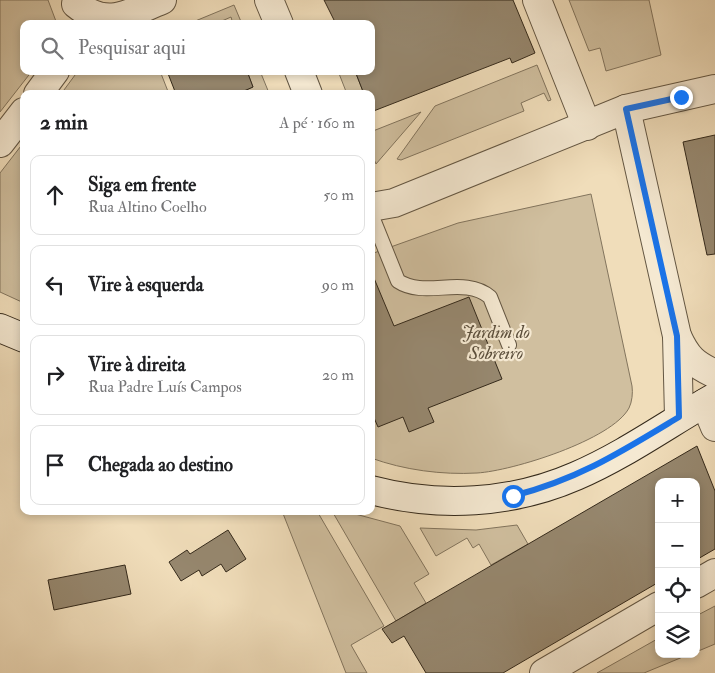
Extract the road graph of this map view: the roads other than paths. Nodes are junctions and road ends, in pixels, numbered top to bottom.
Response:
1 (162, 0) edge
2 (269, 0) edge
3 (537, 0) edge
4 (75, 9) edge
5 (106, 20) edge
6 (117, 20) edge
7 (277, 20) edge
8 (53, 75) edge
9 (301, 75) edge
10 (715, 89) edge
11 (41, 90) edge
12 (306, 90) edge
13 (626, 109) junction
14 (20, 117) edge
15 (587, 126) junction
16 (0, 143) edge
17 (375, 206) edge
18 (375, 224) edge
19 (0, 328) edge
20 (20, 336) edge
21 (677, 336) junction
22 (509, 346) dead end
23 (715, 374) edge
24 (712, 409) edge
25 (679, 417) junction
26 (375, 491) edge
27 (715, 573) edge
28 (700, 582) edge
29 (655, 608) edge
30 (544, 673) edge

1 - 6 street
2 - 7 street
3 - 15 street
4 - 5 street
8 - 11 street
9 - 12 street
10 - 13 street
13 - 15 street
13 - 21 street
14 - 16 street
15 - 17 street
18 - 22 lane
19 - 20 street
21 - 23 street
21 - 25 street
24 - 25 street
25 - 26 street
27 - 28 street
29 - 30 street

